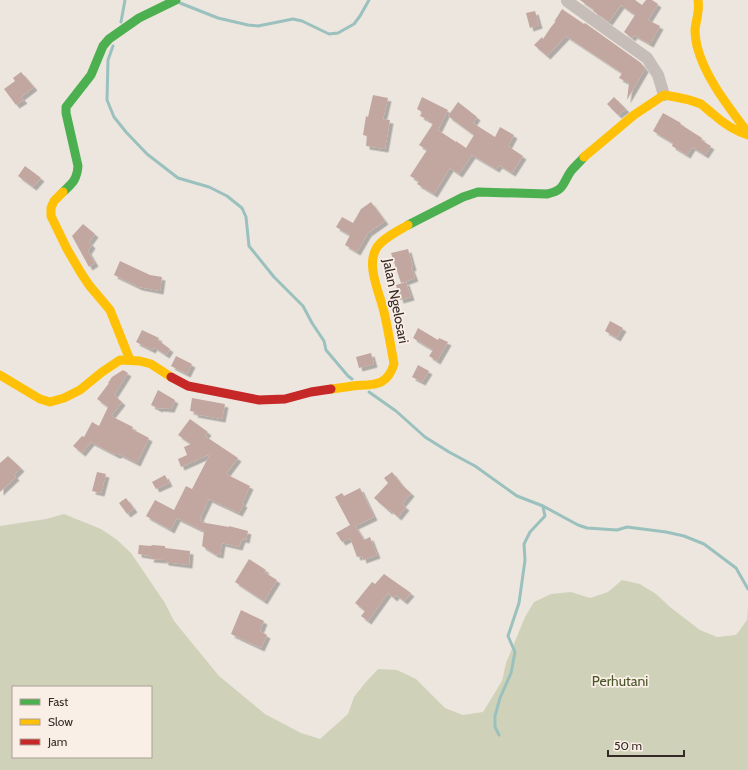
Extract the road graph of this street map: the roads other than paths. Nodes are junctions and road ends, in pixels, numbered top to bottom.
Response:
1 (176, 0) edge
2 (698, 0) edge
3 (567, 1) edge
4 (664, 95) junction
5 (748, 134) edge
6 (130, 360) junction
7 (0, 375) edge

1 - 6 street
2 - 5 street
3 - 4 street
4 - 5 street
4 - 6 street, Jalan Ngelosari
6 - 7 street, Jalan Ngelosari

